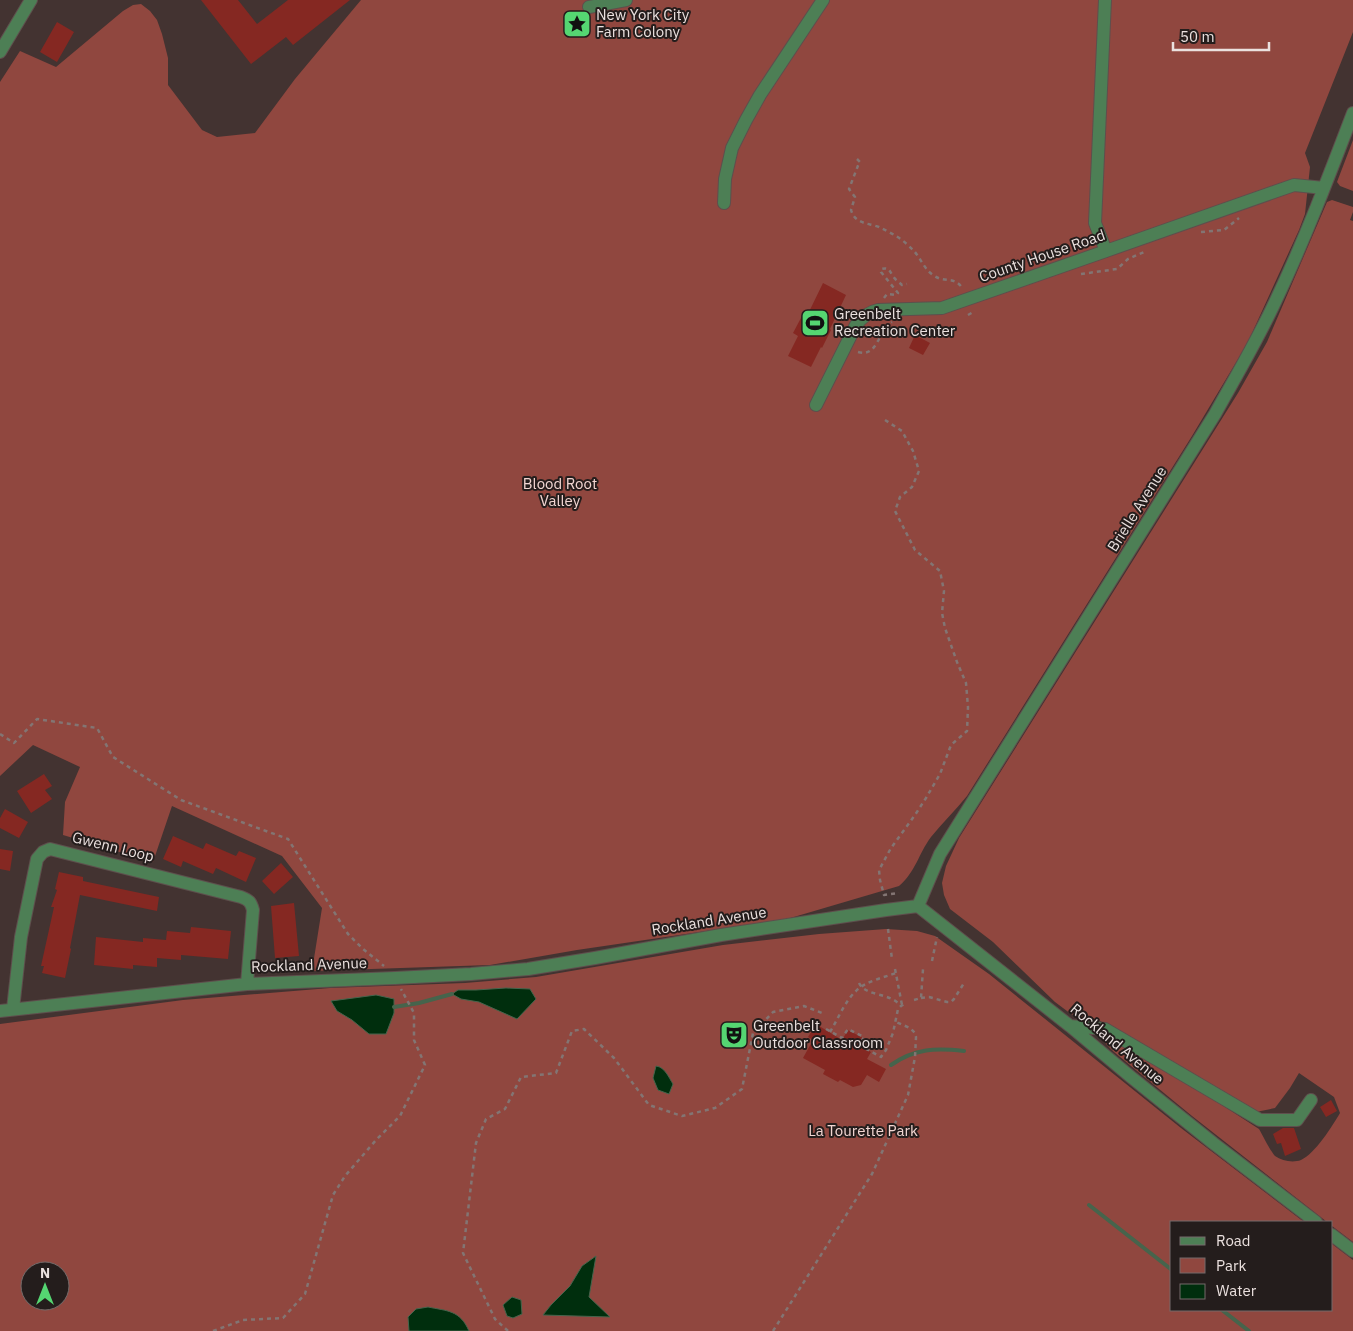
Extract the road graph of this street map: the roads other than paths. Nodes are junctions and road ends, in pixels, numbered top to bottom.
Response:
1 (32, 0) edge
2 (626, 0) edge
3 (823, 0) edge
4 (1105, 0) edge
5 (589, 7) dead end
6 (0, 52) edge
7 (1353, 113) edge
8 (1324, 188) junction
9 (724, 203) dead end
10 (1106, 251) junction
11 (816, 405) dead end
12 (918, 906) junction
13 (247, 984) junction
14 (14, 1009) junction
15 (0, 1011) edge
16 (1070, 1026) junction
17 (1311, 1100) dead end
18 (1315, 1221) edge
19 (1333, 1236) edge
20 (1353, 1251) edge

1 - 6 street
2 - 5 street
3 - 9 street
4 - 10 street
7 - 8 street, Brielle Avenue
8 - 10 street, County House Road
8 - 12 street, Brielle Avenue
10 - 11 street, County House Road
12 - 13 street, Rockland Avenue
12 - 16 street, Rockland Avenue
13 - 14 street, Rockland Avenue
13 - 14 street, Gwenn Loop
14 - 15 street, Rockland Avenue
16 - 17 street
16 - 18 street, Rockland Avenue
19 - 20 street

